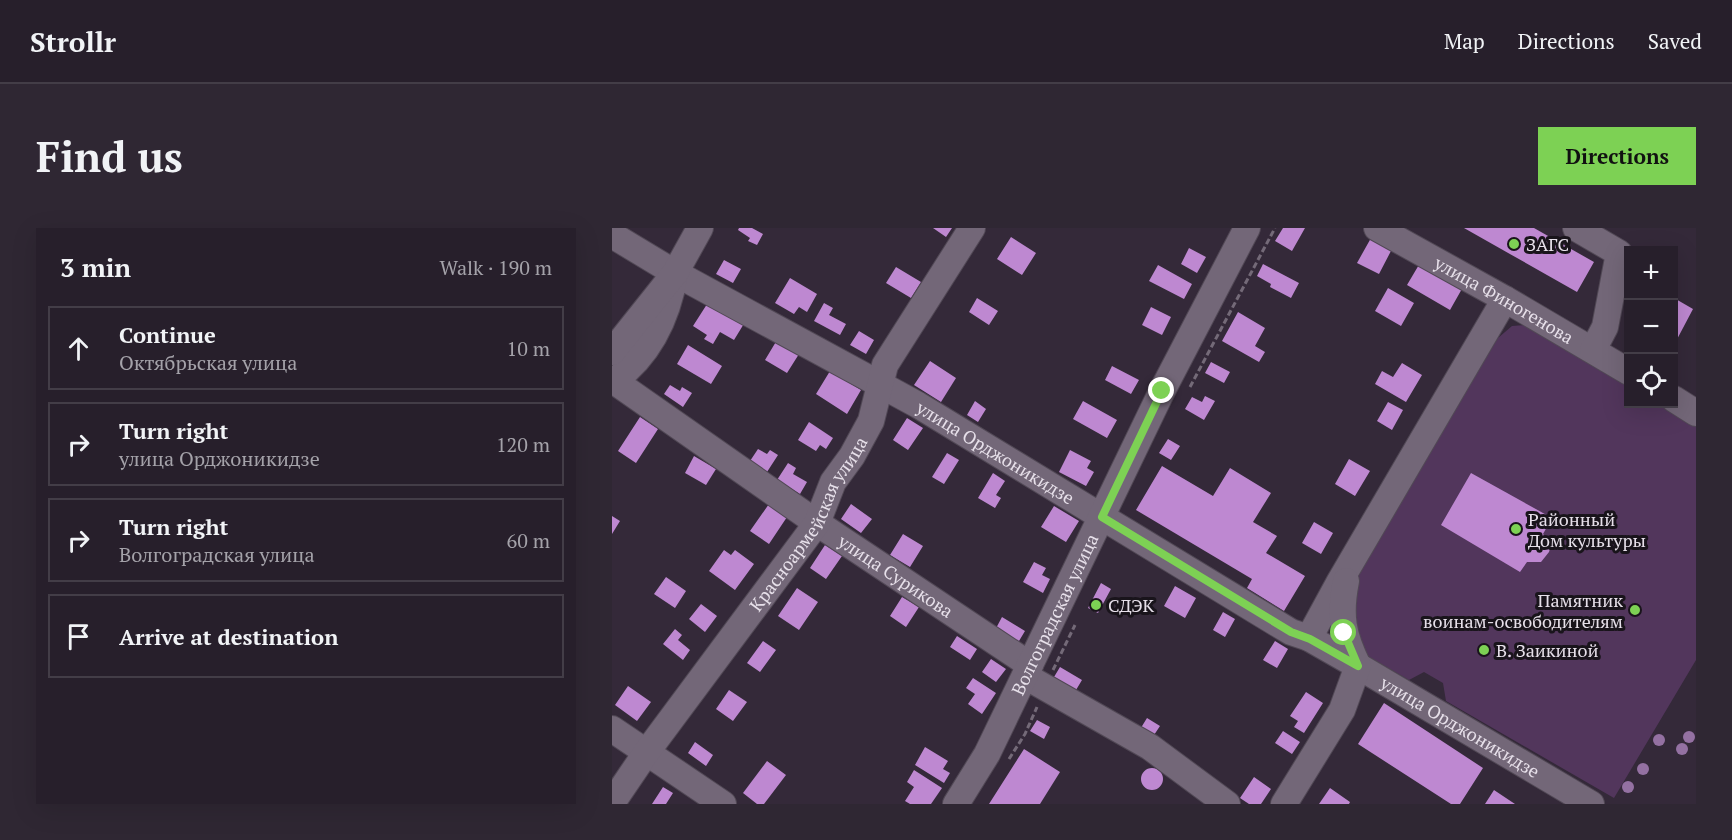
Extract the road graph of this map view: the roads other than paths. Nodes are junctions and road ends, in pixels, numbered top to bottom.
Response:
1 (700, 228) edge
2 (972, 228) edge
3 (1247, 228) edge
4 (1377, 228) edge
5 (1576, 228) edge
6 (612, 235) edge
7 (1414, 237) edge
8 (1614, 239) edge
9 (675, 273) junction
10 (1505, 299) junction
11 (1593, 350) junction
12 (612, 352) edge
13 (1624, 369) edge
14 (613, 380) edge
15 (880, 384) junction
16 (1678, 402) edge
17 (1696, 413) edge
18 (1102, 517) junction
19 (817, 523) junction
20 (1350, 564) junction
21 (1310, 639) junction
22 (1358, 666) junction
23 (1027, 670) junction
24 (612, 729) edge
25 (646, 753) junction
26 (612, 803) edge
27 (723, 804) edge
28 (956, 804) edge
29 (1227, 804) edge
30 (1284, 804) edge
31 (1591, 804) edge

1 - 9 street
2 - 15 street, Красноармейская улица
3 - 18 street, Волгоградская улица
4 - 7 street, улица Финогенова
5 - 8 street
6 - 9 street, улица Орджоникидзе
7 - 10 street, улица Финогенова
8 - 11 street
9 - 12 street
9 - 14 street
9 - 15 street, улица Орджоникидзе
10 - 11 street, улица Финогенова
10 - 20 street
11 - 13 street, улица Финогенова
14 - 19 street, улица Сурикова
15 - 18 street, улица Орджоникидзе
15 - 19 street, Красноармейская улица
16 - 17 street
18 - 21 street, улица Орджоникидзе
18 - 23 street, Волгоградская улица
19 - 23 street, улица Сурикова
19 - 25 street, Красноармейская улица
20 - 21 street
20 - 22 street
21 - 22 street, улица Орджоникидзе
22 - 30 street
22 - 31 street, улица Орджоникидзе
23 - 28 street, Волгоградская улица
23 - 29 street, улица Сурикова
24 - 25 street
25 - 26 street, Красноармейская улица
25 - 27 street

